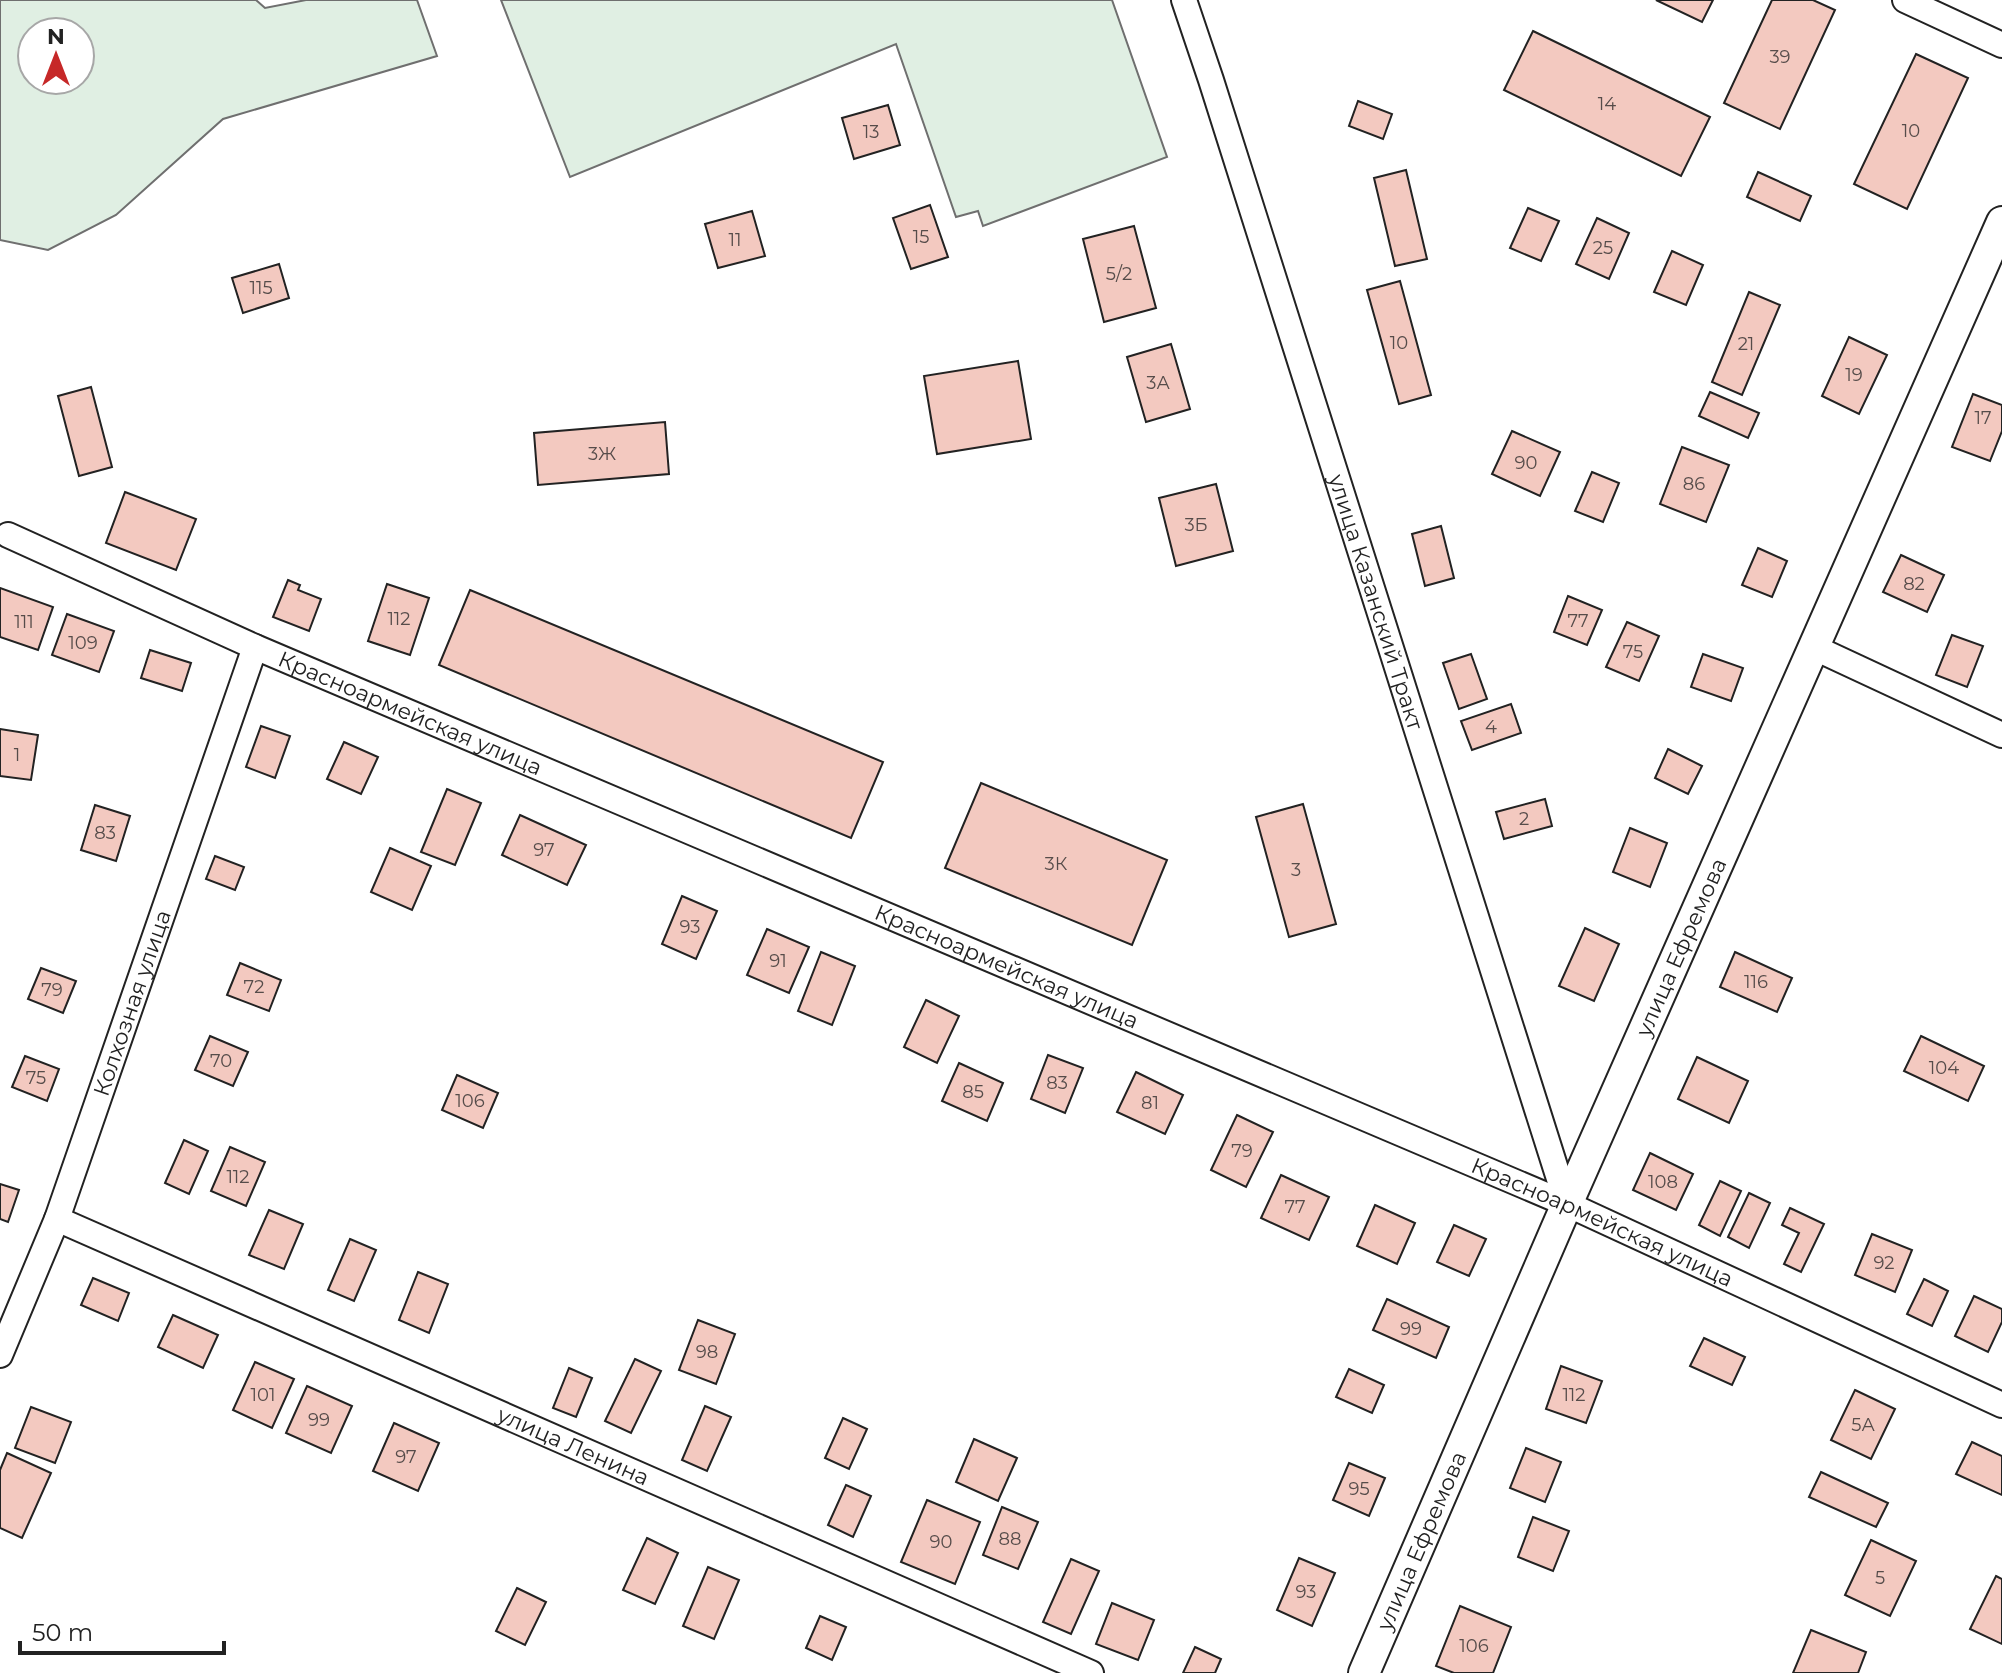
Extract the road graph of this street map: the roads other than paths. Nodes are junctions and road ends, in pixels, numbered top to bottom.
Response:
1 (1184, 0) edge
2 (1905, 0) edge
3 (2002, 45) edge
4 (2002, 222) edge
5 (8, 535) dead end
6 (255, 647) junction
7 (1813, 647) junction
8 (2002, 735) edge
9 (1567, 1204) junction
10 (57, 1219) junction
11 (0, 1355) edge
12 (2002, 1405) edge
13 (1091, 1673) edge
14 (1364, 1673) edge

1 - 9 street, улица Казанский Тракт
2 - 3 street
4 - 7 street, улица Ефремова
5 - 6 street, Красноармейская улица
6 - 9 street, Красноармейская улица
6 - 10 street, Колхозная улица
7 - 8 street
7 - 9 street, улица Ефремова
9 - 12 street, Красноармейская улица
9 - 14 street, улица Ефремова
10 - 11 street, Колхозная улица
10 - 13 street, улица Ленина

